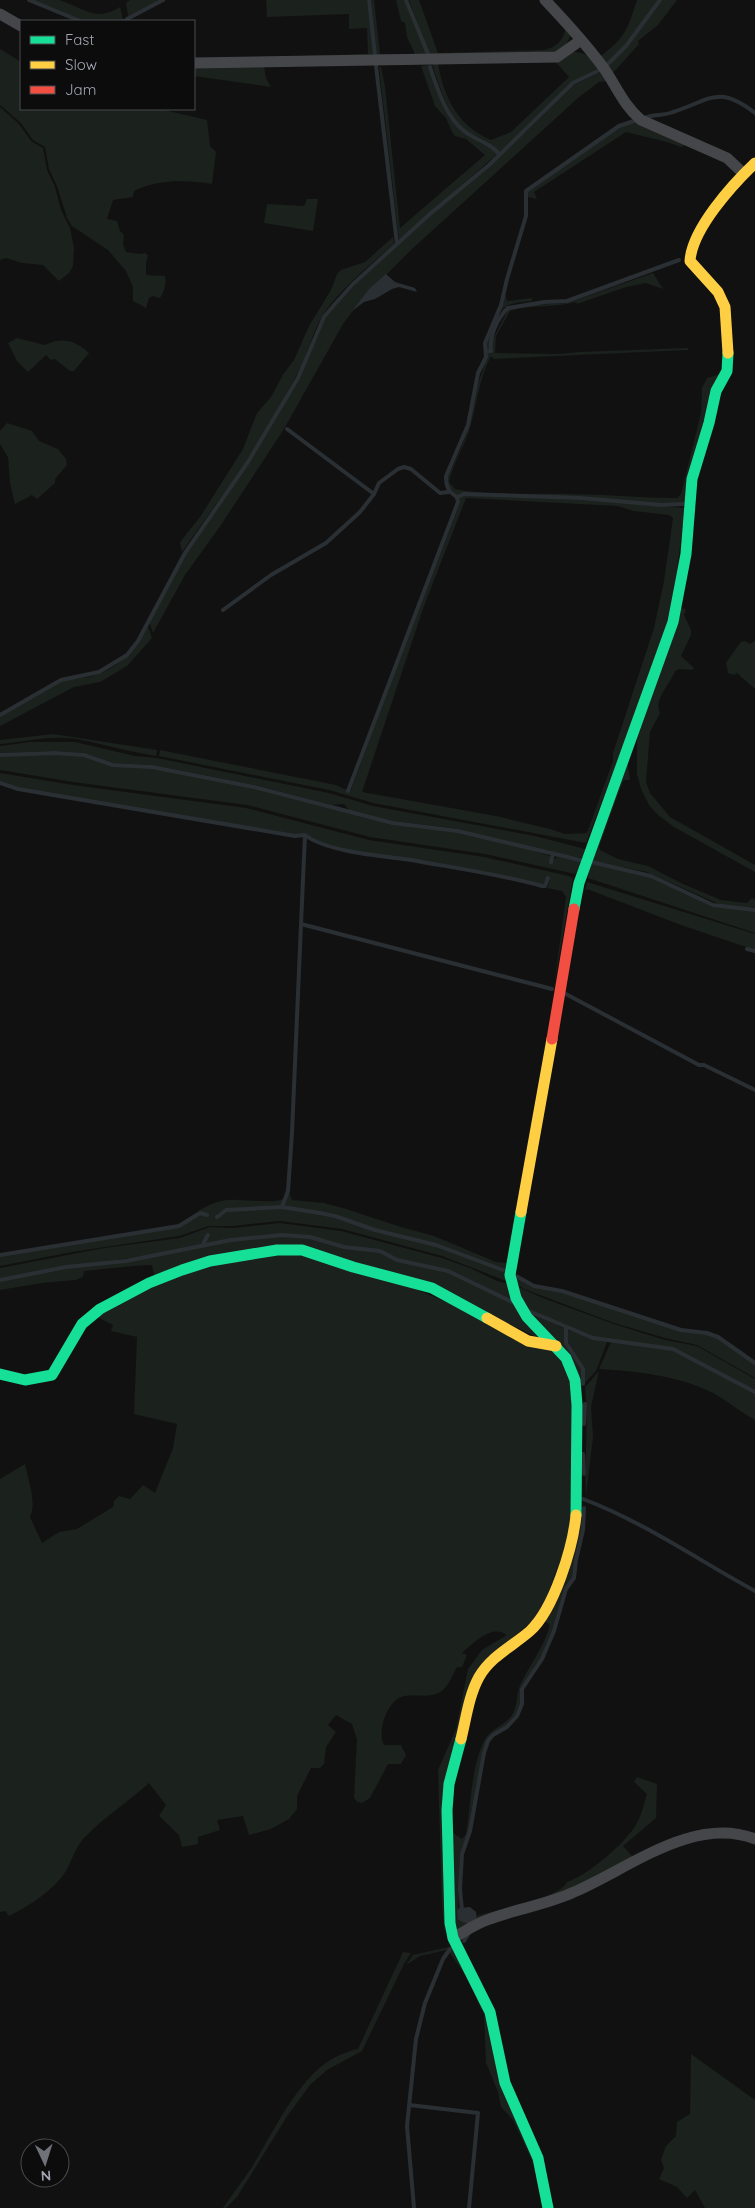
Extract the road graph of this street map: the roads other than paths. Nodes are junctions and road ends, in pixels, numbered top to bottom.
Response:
1 (545, 0) edge
2 (0, 14) edge
3 (20, 25) edge
4 (581, 40) junction
5 (195, 63) edge
6 (755, 163) edge
7 (743, 173) junction
8 (556, 1346) junction
9 (0, 1374) edge
10 (755, 1839) edge
11 (453, 1938) junction
12 (548, 2208) edge

1 - 4 street
2 - 3 street
4 - 5 street
4 - 7 street
6 - 7 street
7 - 8 street
8 - 9 street
8 - 11 street
10 - 11 street
11 - 12 street

